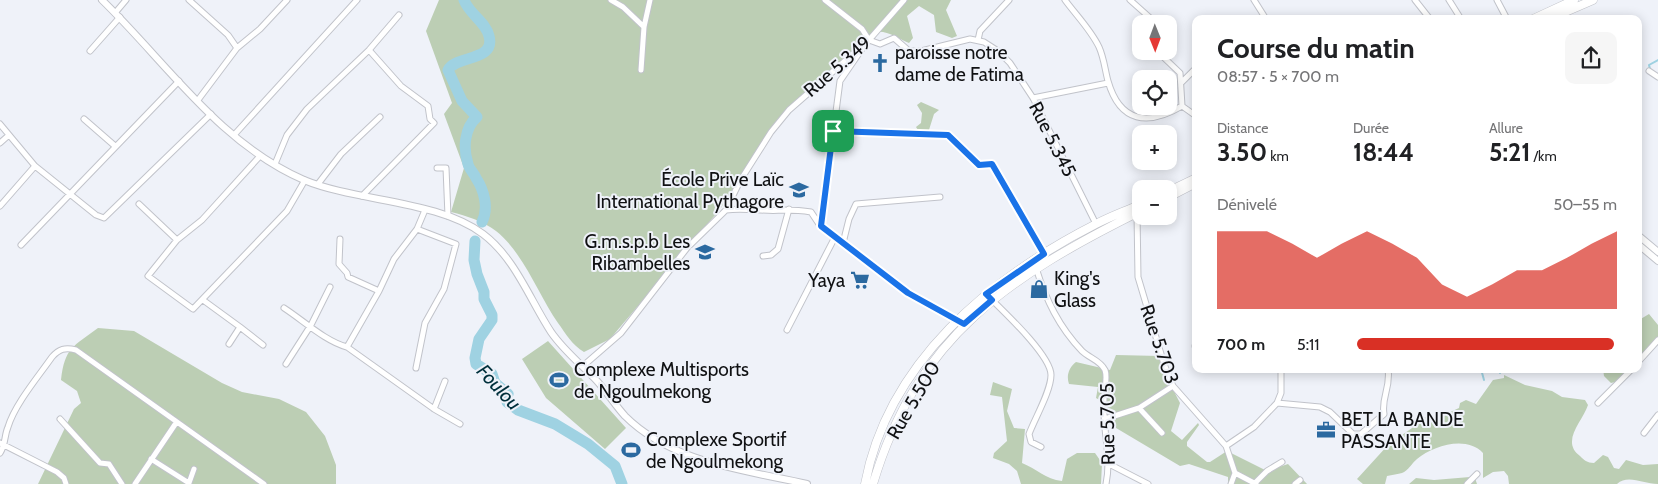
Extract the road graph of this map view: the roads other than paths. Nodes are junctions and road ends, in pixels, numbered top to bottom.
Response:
1 (102, 0) edge
2 (126, 0) edge
3 (190, 0) edge
4 (287, 0) edge
5 (357, 0) edge
6 (611, 0) edge
7 (650, 0) edge
8 (825, 0) edge
9 (904, 0) edge
10 (1009, 0) edge
11 (1065, 0) edge
12 (1130, 0) edge
13 (1254, 0) edge
14 (1415, 0) edge
15 (1449, 0) edge
16 (1497, 0) edge
17 (1574, 0) edge
18 (1593, 0) edge
19 (831, 2) edge
20 (117, 15) junction
21 (400, 15) dead end
22 (1147, 15) edge
23 (1263, 15) edge
24 (1427, 15) edge
25 (1459, 15) edge
26 (1505, 15) edge
27 (1542, 15) edge
28 (1560, 15) edge
29 (644, 27) junction
30 (868, 40) junction
31 (978, 40) junction
32 (237, 48) junction
33 (368, 50) junction
34 (90, 51) dead end
35 (1167, 60) edge
36 (641, 70) dead end
37 (1649, 72) dead end
38 (1192, 73) edge
39 (1658, 77) edge
40 (179, 81) junction
41 (1108, 83) junction
42 (1182, 84) junction
43 (1033, 98) junction
44 (198, 100) junction
45 (1182, 106) junction
46 (1192, 113) edge
47 (211, 114) junction
48 (380, 117) dead end
49 (84, 120) dead end
50 (0, 124) edge
51 (833, 131) junction
52 (9, 135) junction
53 (234, 135) junction
54 (0, 143) edge
55 (115, 146) junction
56 (260, 156) junction
57 (275, 164) junction
58 (35, 166) junction
59 (437, 168) dead end
60 (305, 180) junction
61 (1192, 180) edge
62 (318, 184) junction
63 (1192, 186) edge
64 (1177, 187) edge
65 (1177, 193) edge
66 (70, 194) junction
67 (362, 196) junction
68 (940, 197) dead end
69 (139, 204) dead end
70 (0, 206) edge
71 (1132, 208) edge
72 (789, 209) junction
73 (425, 210) junction
74 (726, 210) junction
75 (1132, 215) edge
76 (448, 216) junction
77 (1096, 224) junction
78 (1139, 225) edge
79 (821, 226) junction
80 (417, 229) junction
81 (836, 237) junction
82 (340, 239) dead end
83 (1642, 239) edge
84 (177, 240) junction
85 (843, 244) junction
86 (21, 245) dead end
87 (1642, 248) edge
88 (1658, 252) edge
89 (1044, 254) junction
90 (763, 256) dead end
91 (1658, 261) edge
92 (1036, 268) junction
93 (330, 287) dead end
94 (379, 290) junction
95 (989, 297) junction
96 (203, 300) junction
97 (284, 308) dead end
98 (961, 322) junction
99 (311, 325) junction
100 (240, 328) junction
101 (787, 330) dead end
102 (1658, 340) edge
103 (229, 344) dead end
104 (264, 345) dead end
105 (348, 347) junction
106 (1642, 358) edge
107 (286, 364) dead end
108 (583, 366) junction
109 (416, 368) dead end
110 (1281, 373) edge
111 (1389, 373) edge
112 (1628, 373) edge
113 (445, 381) dead end
114 (1173, 386) junction
115 (1276, 403) junction
116 (1598, 403) dead end
117 (1139, 408) junction
118 (434, 409) junction
119 (1658, 415) edge
120 (60, 419) dead end
121 (1105, 419) junction
122 (176, 423) junction
123 (460, 424) dead end
124 (1162, 433) dead end
125 (1644, 433) dead end
126 (2, 444) edge
127 (1226, 446) junction
128 (1041, 447) dead end
129 (0, 453) edge
130 (151, 459) junction
131 (1282, 462) dead end
132 (1109, 464) junction
133 (194, 469) dead end
134 (1234, 472) junction
135 (1477, 474) dead end
136 (261, 483) edge
137 (866, 483) edge
138 (1256, 483) edge
139 (66, 484) edge
140 (122, 484) edge
141 (135, 484) edge
142 (807, 484) edge
143 (1106, 484) edge
144 (1148, 484) edge
145 (1231, 484) edge
146 (1467, 484) edge

1 - 20 street
2 - 20 street
3 - 32 street
4 - 32 street
5 - 53 street
6 - 29 street
7 - 29 street
8 - 19 street
9 - 30 street, Rue 5.349
10 - 31 street
11 - 41 street
12 - 22 street
13 - 23 street
14 - 24 street
15 - 25 street
16 - 26 street
17 - 27 main road
18 - 28 main road
19 - 30 street
20 - 34 street
20 - 40 street
21 - 33 street
29 - 36 street
30 - 31 street
30 - 51 street
30 - 74 street, Rue 5.349
31 - 43 street, Rue 5.345
32 - 44 street
33 - 57 street
33 - 67 street
35 - 42 street
37 - 39 street
38 - 42 street
40 - 44 street
40 - 55 street
41 - 43 street
41 - 45 street
42 - 45 street
43 - 77 street, Rue 5.345
44 - 47 street
45 - 46 street
47 - 53 street
47 - 66 street
48 - 62 street
49 - 55 street
50 - 52 street
51 - 79 street
51 - 89 street
52 - 54 street
52 - 58 street
53 - 56 street
55 - 66 street
56 - 57 street
56 - 84 street
57 - 60 street
58 - 66 street
58 - 70 street
59 - 76 street
60 - 62 street
60 - 96 street
61 - 64 main road
62 - 67 street
63 - 65 main road
66 - 86 street
67 - 73 street
68 - 85 street
69 - 84 street
71 - 77 main road, Rue 5.500
72 - 74 street
72 - 79 street
72 - 90 street
73 - 76 street
73 - 80 street
74 - 108 street, Rue 5.349
75 - 92 main road, Rue 5.500
76 - 108 street
77 - 89 main road, Rue 5.500
78 - 114 street, Rue 5.703
79 - 81 street
80 - 94 street
80 - 109 street
81 - 85 street
81 - 101 street
82 - 94 street
83 - 88 street
84 - 96 street
85 - 98 street
87 - 91 street
89 - 95 main road, Rue 5.500
92 - 95 main road, Rue 5.500
92 - 121 street, Rue 5.705
93 - 99 street
94 - 105 street
95 - 98 main road, Rue 5.500
95 - 128 street
96 - 100 street
97 - 99 street
98 - 137 main road, Rue 5.500
99 - 105 street
99 - 107 street
100 - 103 street
100 - 104 street
102 - 106 street
105 - 118 street
108 - 142 street
110 - 115 street
111 - 115 street
112 - 116 street
113 - 118 street
114 - 117 street
114 - 127 street, Rue 5.703
115 - 127 street
117 - 121 street
117 - 124 street
118 - 123 street
119 - 125 street
120 - 140 street
121 - 132 street, Rue 5.705
122 - 126 street
122 - 130 street
122 - 136 street
126 - 129 street
126 - 139 street
127 - 134 street, Rue 5.703
130 - 133 street
130 - 141 street
131 - 138 street
132 - 143 street, Rue 5.705
132 - 144 street
134 - 138 street
134 - 145 street
135 - 146 street

